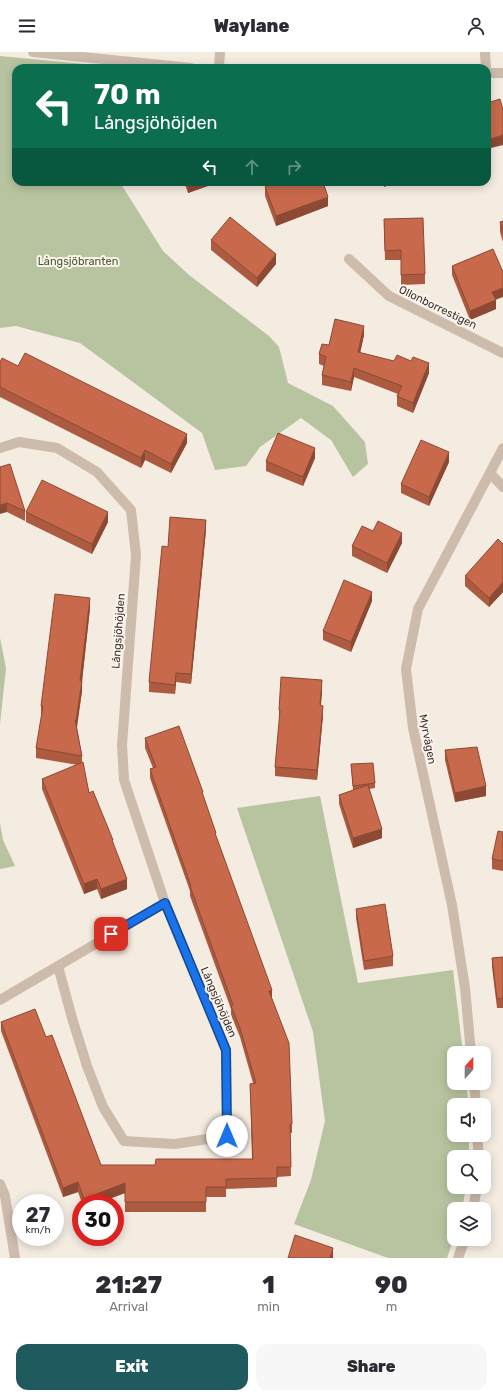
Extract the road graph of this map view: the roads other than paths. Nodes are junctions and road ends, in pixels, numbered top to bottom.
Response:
1 (33, 52) edge
2 (220, 52) edge
3 (485, 52) edge
4 (152, 64) edge
5 (219, 64) edge
6 (486, 64) edge
7 (491, 73) edge
8 (503, 73) edge
9 (349, 259) dead end
10 (503, 353) edge
11 (0, 448) edge
12 (503, 448) edge
13 (491, 474) junction
14 (503, 487) edge
15 (165, 903) junction
16 (58, 966) junction
17 (0, 1000) edge
18 (470, 1046) edge
19 (0, 1184) edge
20 (462, 1246) edge
21 (15, 1258) edge
22 (458, 1258) edge

1 - 4 street
2 - 5 street
3 - 6 street
7 - 8 street
9 - 10 street, Ollonborrestigen
11 - 15 street, Långsjöhöjden
12 - 13 street, Myrvägen
13 - 14 street
13 - 18 street, Myrvägen
15 - 16 street
15 - 16 street, Långsjöhöjden
16 - 17 street
19 - 21 street
20 - 22 street

